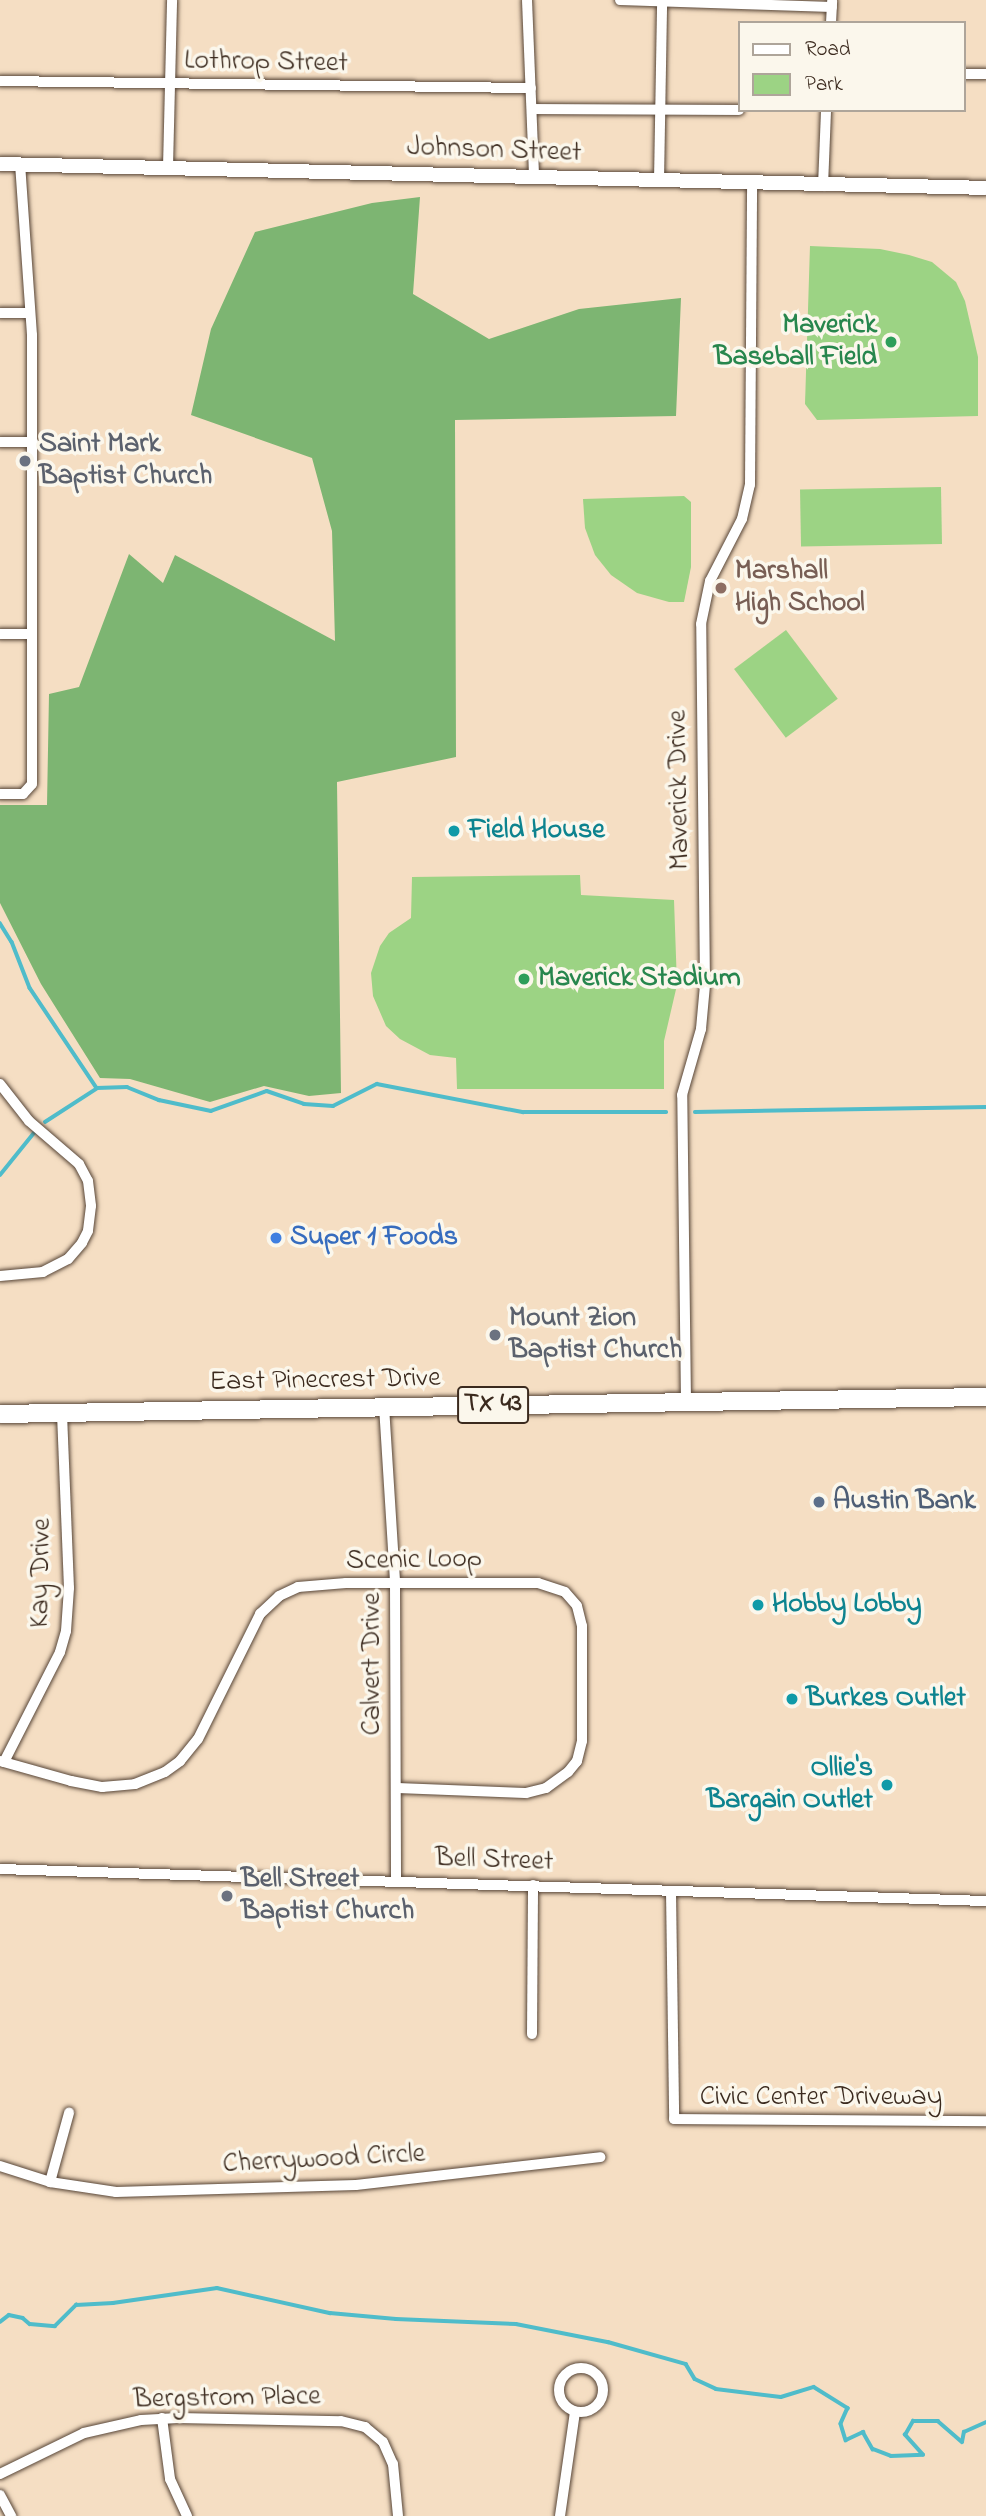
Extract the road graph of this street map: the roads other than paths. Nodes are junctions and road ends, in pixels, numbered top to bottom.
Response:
1 (172, 0) edge
2 (527, 0) edge
3 (620, 0) edge
4 (697, 1) edge
5 (662, 2) junction
6 (832, 4) edge
7 (965, 74) edge
8 (986, 74) edge
9 (0, 81) edge
10 (172, 83) junction
11 (531, 88) junction
12 (531, 109) junction
13 (661, 110) junction
14 (738, 110) edge
15 (826, 112) edge
16 (0, 164) edge
17 (20, 165) junction
18 (168, 167) junction
19 (534, 177) junction
20 (659, 181) junction
21 (752, 185) junction
22 (823, 186) junction
23 (986, 188) edge
24 (0, 313) edge
25 (28, 313) junction
26 (0, 442) edge
27 (33, 442) junction
28 (0, 634) edge
29 (31, 634) junction
30 (0, 794) edge
31 (2, 1092) edge
32 (0, 1276) edge
33 (986, 1397) edge
34 (685, 1402) junction
35 (384, 1406) junction
36 (62, 1412) junction
37 (0, 1414) edge
38 (395, 1583) junction
39 (2, 1761) edge
40 (396, 1788) junction
41 (0, 1869) edge
42 (396, 1881) junction
43 (533, 1885) junction
44 (671, 1891) junction
45 (986, 1900) edge
46 (532, 2034) dead end
47 (69, 2113) dead end
48 (986, 2122) edge
49 (600, 2157) dead end
50 (0, 2166) edge
51 (50, 2182) junction
52 (575, 2412) junction
53 (162, 2418) junction
54 (0, 2474) edge
55 (0, 2496) edge
56 (11, 2516) edge
57 (187, 2516) edge
58 (398, 2516) edge
59 (560, 2516) edge

1 - 10 street
2 - 11 street
3 - 5 street
4 - 5 street
4 - 6 street
5 - 13 street
7 - 8 street
9 - 10 street, Lothrop Street
10 - 11 street, Lothrop Street
10 - 18 street
11 - 12 street
12 - 13 street
12 - 19 street
13 - 14 street
13 - 20 street
15 - 22 street
16 - 17 street, Johnson Street
17 - 18 street, Johnson Street
17 - 25 street
18 - 19 street, Johnson Street
19 - 20 street, Johnson Street
20 - 21 street, Johnson Street
21 - 22 street, Johnson Street
21 - 34 street, Maverick Drive
22 - 23 street, Johnson Street
24 - 25 street
25 - 27 street
26 - 27 street
27 - 29 street
28 - 29 street
29 - 30 street
31 - 32 street
33 - 34 main road, East Pinecrest Drive / TX 43
34 - 35 main road, East Pinecrest Drive / TX 43
35 - 36 main road, East Pinecrest Drive / TX 43
35 - 38 street, Calvert Drive
36 - 37 main road, East Pinecrest Drive / TX 43
36 - 39 street, Kay Drive
38 - 39 street, Scenic Loop
38 - 40 street, Calvert Drive
38 - 40 street, Scenic Loop
40 - 42 street, Calvert Drive
41 - 42 street, Bell Street
42 - 43 street, Bell Street
43 - 44 street, Bell Street
43 - 46 street
44 - 45 street, Bell Street
44 - 48 street, Civic Center Driveway
47 - 51 street
49 - 51 street, Cherrywood Circle
50 - 51 street, Cherrywood Circle
52 - 52 street
52 - 59 street
53 - 54 street, Bergstrom Place
53 - 57 street
53 - 58 street, Bergstrom Place
55 - 56 street

